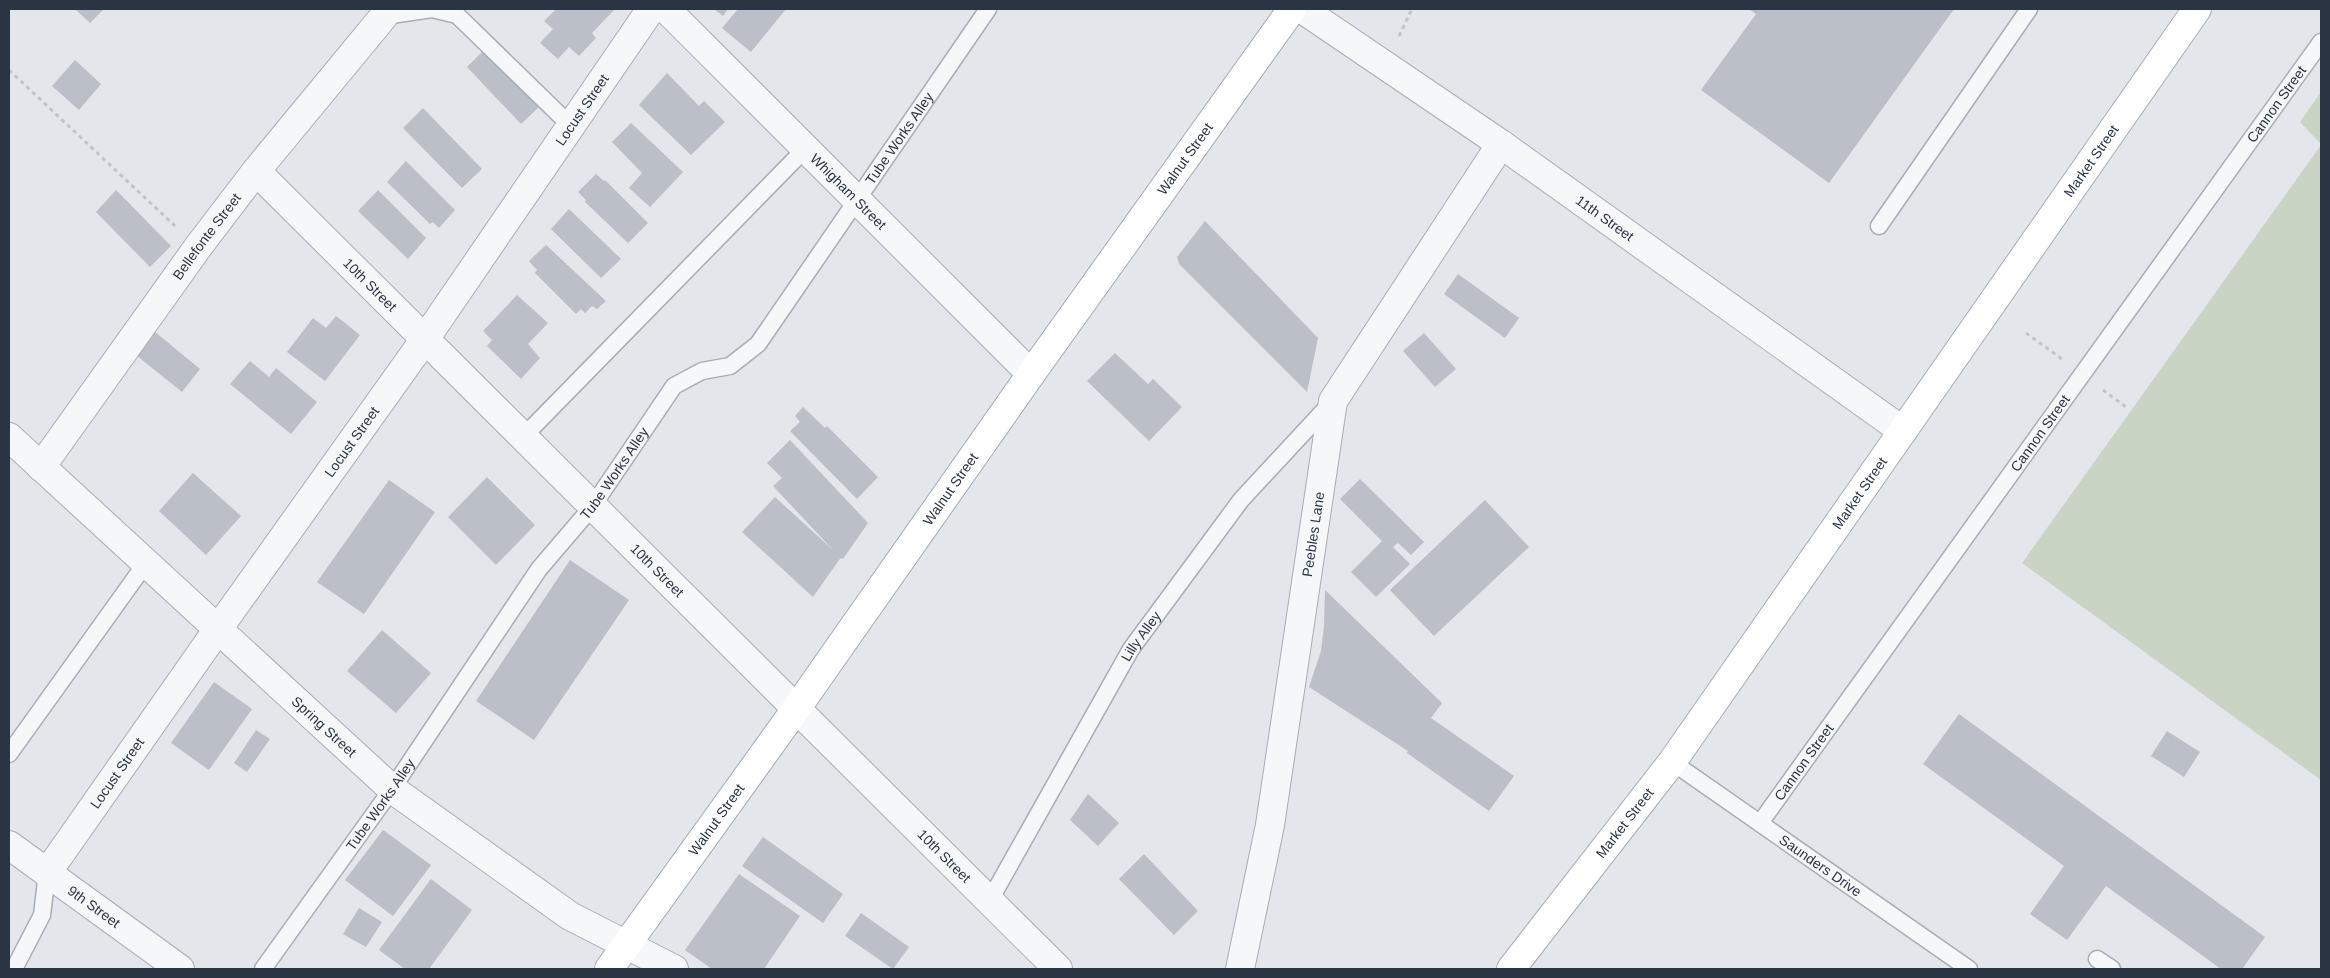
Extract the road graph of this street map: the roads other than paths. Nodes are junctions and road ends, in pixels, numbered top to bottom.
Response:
1 (651, 9) edge
2 (666, 9) edge
3 (988, 9) edge
4 (1292, 9) edge
5 (1302, 9) edge
6 (2029, 9) edge
7 (2197, 9) edge
8 (384, 16) joint
9 (2321, 42) edge
10 (571, 126) junction
11 (1501, 144) junction
12 (806, 148) junction
13 (256, 171) junction
14 (857, 199) junction
15 (1879, 226) dead end
16 (425, 340) junction
17 (1031, 374) junction
18 (1333, 401) junction
19 (1903, 431) junction
20 (9, 437) edge
21 (523, 437) junction
22 (41, 467) junction
23 (592, 507) junction
24 (146, 563) junction
25 (218, 629) junction
26 (796, 710) junction
27 (9, 754) edge
28 (1672, 762) junction
29 (392, 789) junction
30 (1760, 823) junction
31 (9, 845) edge
32 (47, 873) junction
33 (990, 900) junction
34 (625, 946) junction
35 (2097, 958) dead end
36 (14, 969) edge
37 (180, 969) edge
38 (263, 969) edge
39 (609, 969) edge
40 (674, 969) edge
41 (1058, 969) edge
42 (1240, 969) edge
43 (1511, 969) edge
44 (1969, 969) edge
45 (2112, 969) edge

1 - 10 street, Locust Street
2 - 12 street, Whigham Street
3 - 14 lane, Tube Works Alley
4 - 17 main road, Walnut Street
5 - 11 street, 11th Street
6 - 15 lane
7 - 19 main road, Market Street
8 - 10 lane
8 - 13 street, Bellefonte Street
9 - 30 lane, Cannon Street
10 - 16 street, Locust Street
11 - 18 street, Peebles Lane
11 - 19 street, 11th Street
12 - 14 street, Whigham Street
12 - 21 lane
13 - 16 street, 10th Street
13 - 22 street, Bellefonte Street
14 - 17 street, Whigham Street
14 - 23 lane, Tube Works Alley
16 - 21 street, 10th Street
16 - 25 street, Locust Street
17 - 26 main road, Walnut Street
18 - 33 lane, Lilly Alley
18 - 42 street, Peebles Lane
19 - 28 main road, Market Street
20 - 22 street, Spring Street
21 - 23 street, 10th Street
22 - 24 street, Spring Street
23 - 26 street, 10th Street
23 - 29 lane, Tube Works Alley
24 - 25 street, Spring Street
24 - 27 lane
25 - 29 street, Spring Street
25 - 32 street, Locust Street
26 - 33 street, 10th Street
26 - 34 main road, Walnut Street
28 - 30 lane, Saunders Drive
28 - 43 main road, Market Street
29 - 34 street, Spring Street
29 - 38 lane, Tube Works Alley
30 - 44 lane, Saunders Drive
31 - 32 street, 9th Street
32 - 36 lane
32 - 37 street, 9th Street
33 - 41 street, 10th Street
34 - 39 main road, Walnut Street
34 - 40 street, Spring Street
35 - 45 lane

